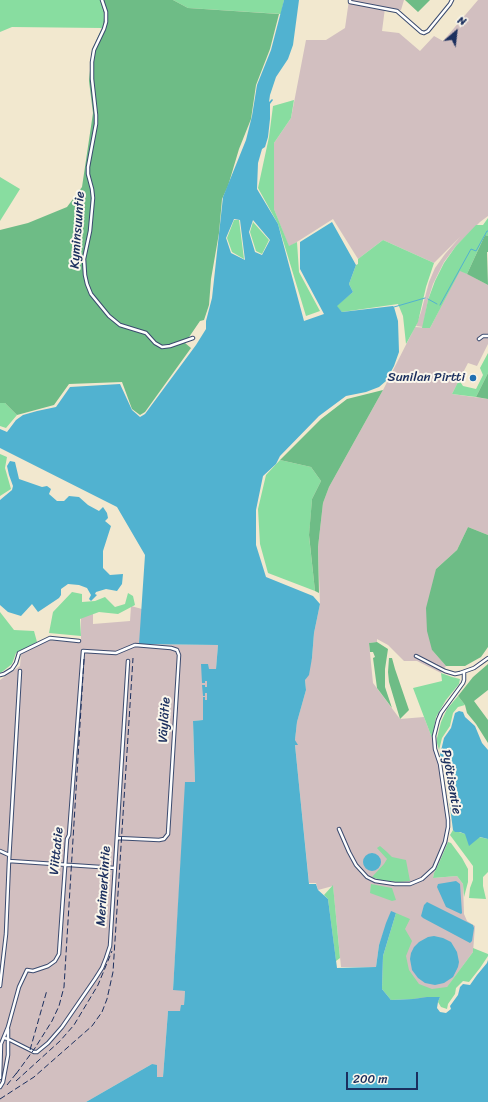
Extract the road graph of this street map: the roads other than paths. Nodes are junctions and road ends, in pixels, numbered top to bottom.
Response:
1 (102, 0) edge
2 (452, 0) edge
3 (350, 1) edge
4 (488, 336) edge
5 (193, 338) dead end
6 (479, 339) dead end
7 (79, 641) dead end
8 (83, 651) joint
9 (416, 656) dead end
10 (488, 658) edge
11 (128, 661) dead end
12 (20, 671) dead end
13 (464, 672) junction
14 (0, 675) edge
15 (339, 829) dead end
16 (117, 838) junction
17 (0, 851) edge
18 (10, 855) junction
19 (9, 861) junction
20 (66, 864) junction
21 (115, 868) junction
22 (0, 986) edge
23 (8, 1027) junction
24 (4, 1038) junction
25 (8, 1039) junction
26 (0, 1078) edge
27 (0, 1087) edge

1 - 5 street, Kyminsuuntie
2 - 3 street
4 - 6 street
7 - 14 street
8 - 16 street, Väylätie
8 - 20 street, Viittatie
9 - 13 street
10 - 13 street
11 - 16 street, Merimerkintie
12 - 18 street
13 - 15 street, Pyötisentie
16 - 21 street, Merimerkintie
17 - 18 street
18 - 19 street
19 - 20 street
19 - 22 street
20 - 21 street
20 - 23 street, Viittatie
21 - 25 street, Merimerkintie
23 - 24 street, Viittatie
23 - 25 street, Viittatie
24 - 25 street, Merimerkintie
24 - 26 street, Viittatie
25 - 27 street, Viittatie

